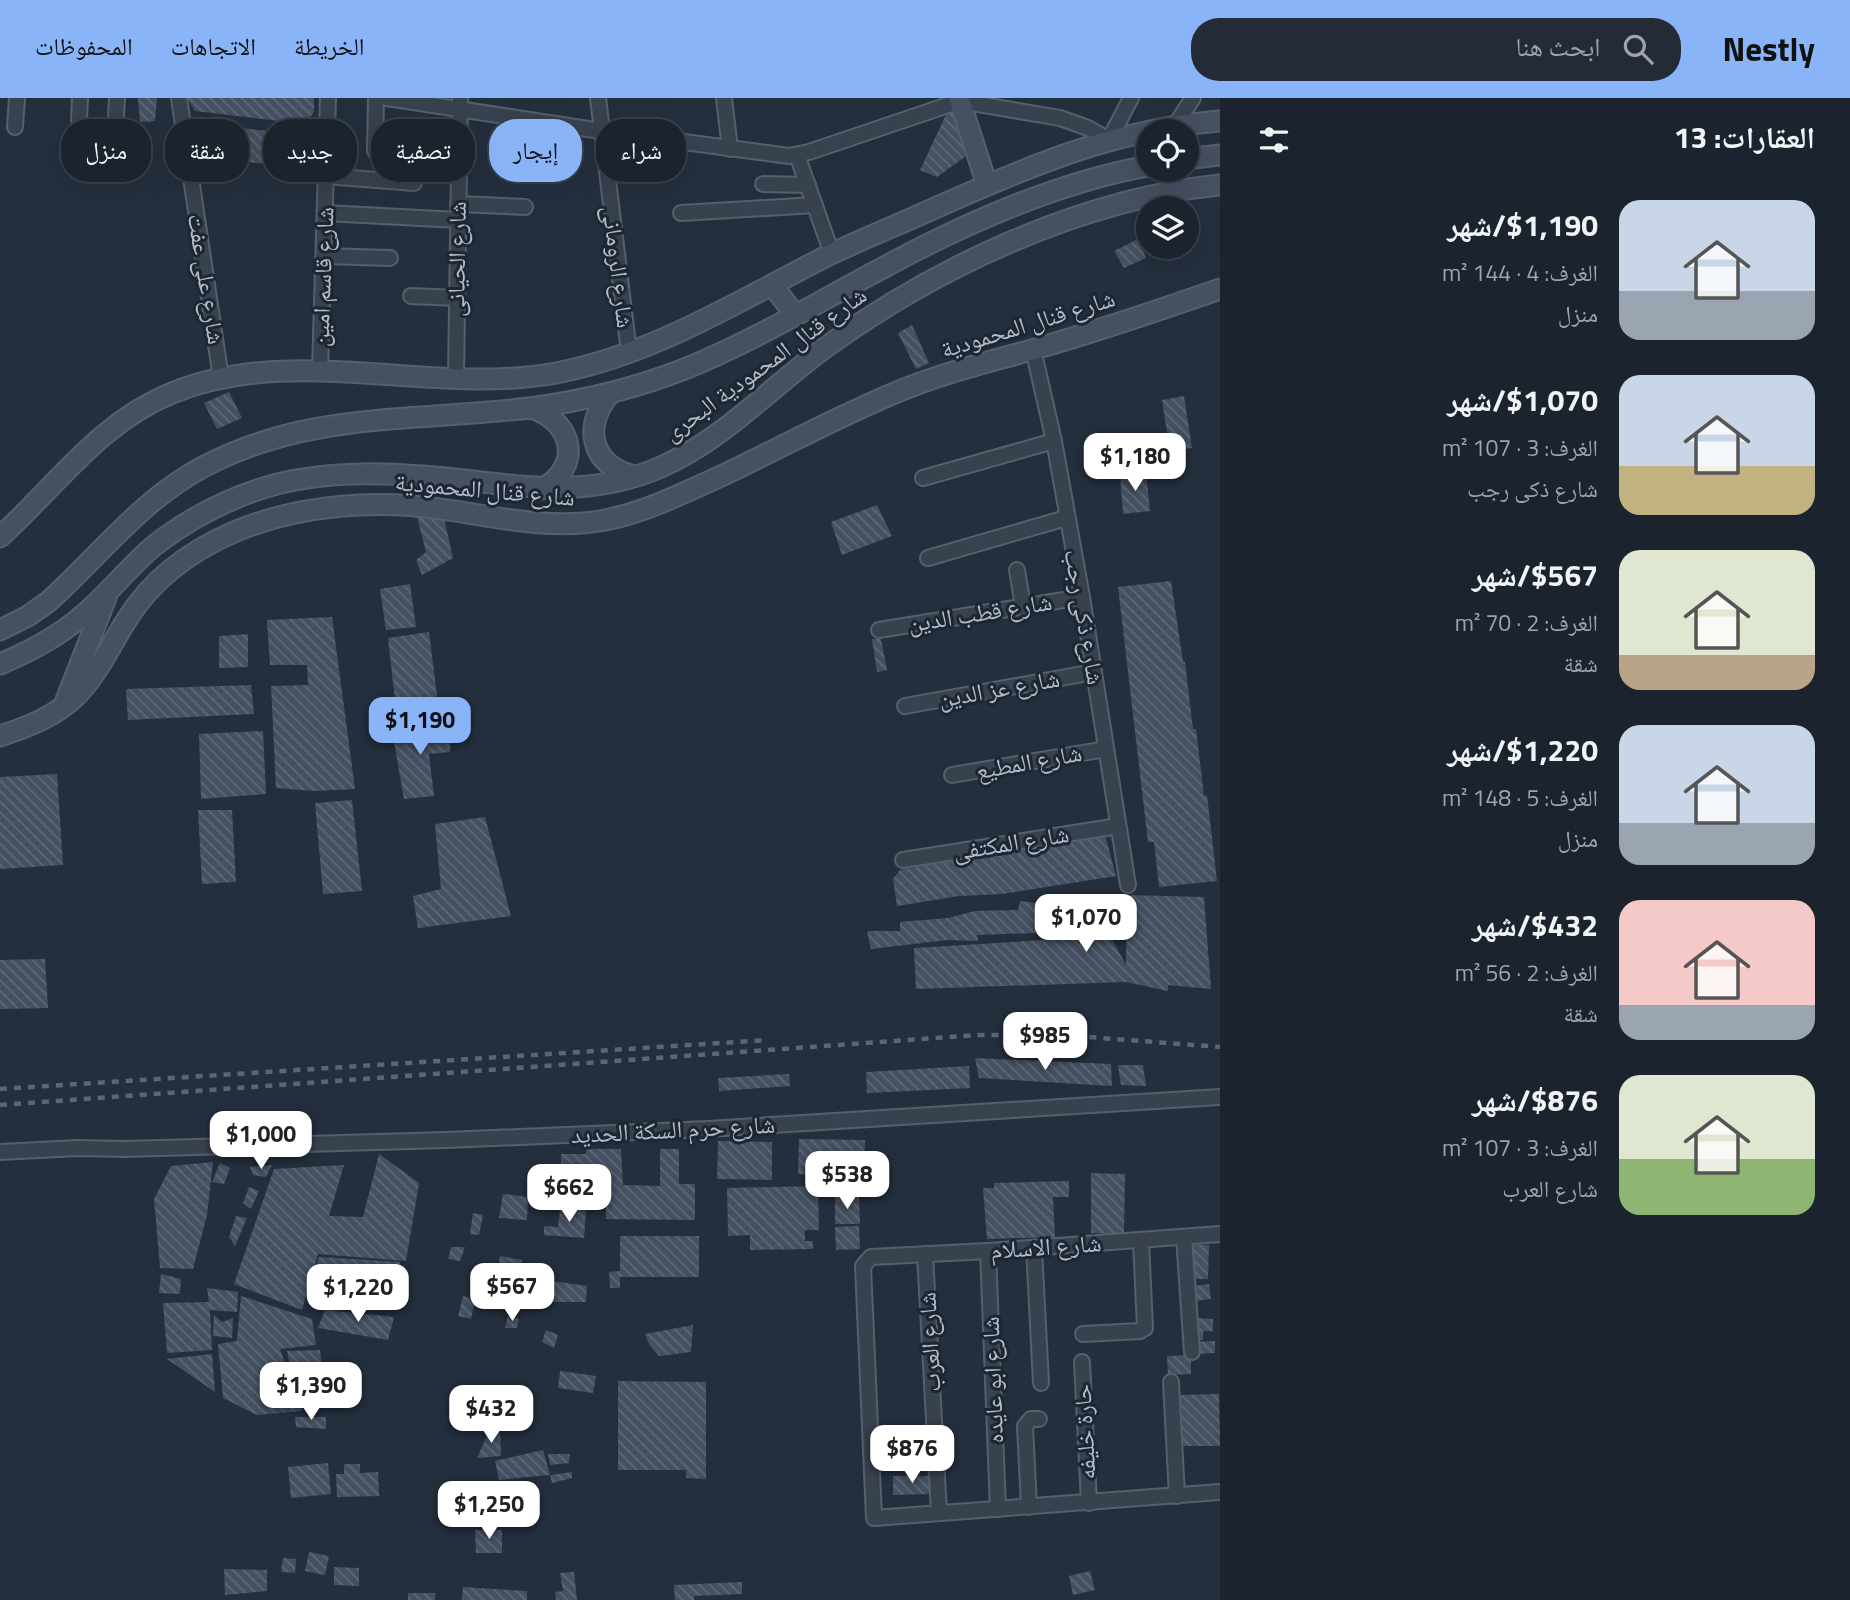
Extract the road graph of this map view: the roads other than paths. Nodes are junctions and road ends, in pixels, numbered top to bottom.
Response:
1 (17, 98) edge
2 (80, 98) edge
3 (117, 98) edge
4 (179, 98) edge
5 (328, 98) edge
6 (376, 98) edge
7 (387, 98) edge
8 (598, 98) edge
9 (724, 98) edge
10 (1132, 98) edge
11 (1193, 98) edge
12 (959, 99) edge
13 (460, 104) edge
14 (1027, 104) edge
15 (116, 116) dead end
16 (79, 119) edge
17 (327, 119) edge
18 (376, 119) edge
19 (600, 119) edge
20 (1179, 119) edge
21 (1220, 121) edge
22 (1199, 124) edge
23 (15, 127) dead end
24 (596, 130) edge
25 (1136, 134) edge
26 (1109, 139) junction
27 (686, 143) edge
28 (730, 149) junction
29 (797, 155) junction
30 (1220, 155) edge
31 (1199, 157) edge
32 (1136, 169) edge
33 (357, 178) edge
34 (326, 182) edge
35 (607, 182) edge
36 (414, 183) dead end
37 (763, 184) dead end
38 (808, 185) junction
39 (987, 185) junction
40 (1220, 185) edge
41 (458, 204) junction
42 (815, 205) junction
43 (525, 207) dead end
44 (325, 213) junction
45 (681, 213) dead end
46 (457, 220) junction
47 (832, 254) junction
48 (324, 256) junction
49 (390, 258) dead end
50 (773, 286) junction
51 (1220, 289) edge
52 (411, 296) dead end
53 (457, 299) junction
54 (795, 315) junction
55 (1033, 349) junction
56 (628, 352) junction
57 (320, 372) junction
58 (221, 378) junction
59 (456, 378) junction
60 (611, 393) junction
61 (531, 408) junction
62 (1054, 441) junction
63 (636, 476) junction
64 (923, 478) dead end
65 (541, 489) junction
66 (1066, 518) junction
67 (0, 537) edge
68 (928, 558) dead end
69 (1017, 570) dead end
70 (109, 590) junction
71 (1082, 597) junction
72 (1023, 606) junction
73 (0, 630) edge
74 (879, 630) dead end
75 (0, 664) edge
76 (1094, 672) junction
77 (905, 706) dead end
78 (63, 707) junction
79 (0, 736) edge
80 (1106, 749) junction
81 (952, 775) dead end
82 (1118, 826) junction
83 (903, 860) dead end
84 (1128, 885) dead end
85 (1220, 1097) edge
86 (0, 1152) edge
87 (1220, 1234) edge
88 (1184, 1237) junction
89 (1141, 1241) junction
90 (1034, 1248) junction
91 (988, 1251) junction
92 (925, 1254) junction
93 (1083, 1334) dead end
94 (1192, 1352) dead end
95 (1082, 1362) dead end
96 (1171, 1382) dead end
97 (1041, 1383) dead end
98 (1039, 1419) dead end
99 (1220, 1492) edge
100 (1177, 1496) junction
101 (1088, 1503) junction
102 (1029, 1507) junction
103 (998, 1509) junction
104 (939, 1513) junction

1 - 23 street
2 - 16 street
3 - 15 street
4 - 58 street, شارع على عفت
5 - 17 street, شارع قاسم امين
6 - 18 street
7 - 13 street
8 - 19 street, شارع الرومانى
9 - 28 street
10 - 26 street
11 - 20 street
12 - 14 street
12 - 29 street
12 - 39 main road
13 - 24 street
13 - 41 street, شارع الحيانى
14 - 26 street
21 - 22 main road
25 - 26 main road
26 - 39 main road
27 - 28 street
28 - 29 street
29 - 38 street
30 - 31 main road
32 - 54 main road, شارع قنال المحمودية البحرى
33 - 36 street
34 - 44 street, شارع قاسم امين
35 - 56 street, شارع الرومانى
37 - 38 street
38 - 42 street
39 - 47 main road
40 - 63 main road, شارع قنال المحمودية البحرى
41 - 43 street
41 - 46 street, شارع الحيانى
42 - 45 street
42 - 47 street
44 - 46 street
44 - 48 street, شارع قاسم امين
46 - 53 street, شارع الحيانى
47 - 50 main road
48 - 49 street
48 - 57 street, شارع قاسم امين
50 - 54 main road
50 - 56 main road
51 - 55 main road, شارع قنال المحمودية
52 - 53 street
53 - 59 street, شارع الحيانى
54 - 60 main road, شارع قنال المحمودية البحرى
55 - 62 street, شارع ذكى رجب
55 - 78 main road, شارع قنال المحمودية
56 - 59 main road
57 - 58 main road
57 - 59 main road
58 - 67 main road
60 - 61 main road, شارع قنال المحمودية البحرى
60 - 63 main road
61 - 65 main road
61 - 73 main road, شارع قنال المحمودية البحرى
62 - 64 street
62 - 66 street, شارع ذكى رجب
63 - 65 main road, شارع قنال المحمودية البحرى
65 - 70 main road, شارع قنال المحمودية البحرى
66 - 68 street
66 - 71 street, شارع ذكى رجب
69 - 72 street
70 - 75 main road, شارع قنال المحمودية البحرى
70 - 78 main road
71 - 72 street, شارع قطب الدين
71 - 76 street, شارع ذكى رجب
72 - 74 street, شارع قطب الدين
76 - 77 street, شارع عز الدين
76 - 80 street, شارع ذكى رجب
78 - 79 main road, شارع قنال المحمودية
80 - 81 street, شارع المطيع
80 - 82 street, شارع ذكى رجب
82 - 83 street, شارع المكتفى
82 - 84 street, شارع ذكى رجب
85 - 86 street, شارع حرم السكة الحديد
87 - 88 street, شارع الاسلام
88 - 89 street, شارع الاسلام
88 - 94 street
89 - 90 street, شارع الاسلام
89 - 93 street
90 - 91 street, شارع الاسلام
90 - 97 street
91 - 92 street, شارع الاسلام
91 - 103 street, شارع ابو عايده
92 - 104 street, شارع العرب
92 - 104 street, شارع الاسلام
95 - 101 street, حارة خليفه
96 - 100 street
98 - 102 street
99 - 100 street
100 - 101 street
101 - 102 street
102 - 103 street
103 - 104 street

